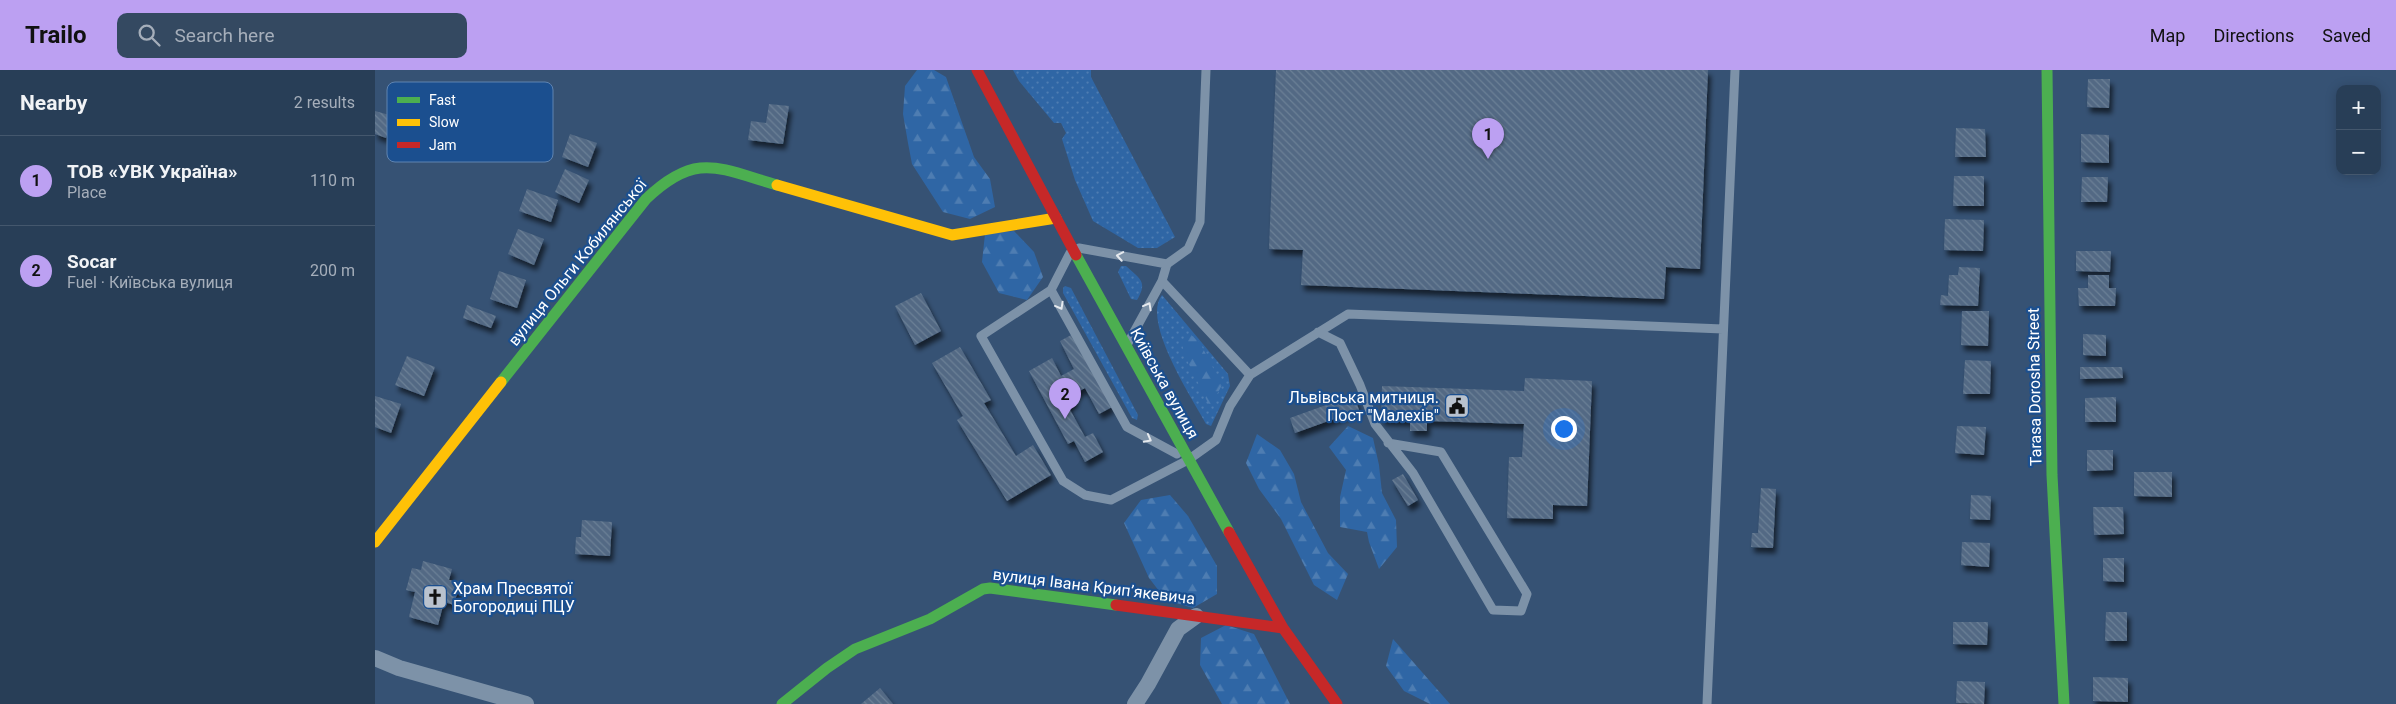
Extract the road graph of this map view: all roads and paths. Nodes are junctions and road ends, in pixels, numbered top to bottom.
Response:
1 (977, 70) edge
2 (992, 70) edge
3 (1207, 70) edge
4 (1735, 70) edge
5 (2047, 70) edge
6 (984, 83) junction
7 (1057, 218) junction
8 (1072, 247) junction
9 (1167, 264) junction
10 (1162, 281) junction
11 (1051, 290) junction
12 (1723, 329) junction
13 (1318, 332) junction
14 (1126, 347) junction
15 (1250, 375) junction
16 (1388, 443) junction
17 (1188, 460) junction
18 (375, 542) edge
19 (1196, 616) junction
20 (1283, 628) junction
21 (375, 658) edge
22 (526, 704) edge
23 (782, 704) edge
24 (1135, 704) edge
25 (1337, 704) edge
26 (1707, 704) edge
27 (2064, 704) edge

1 - 6 main road, Київська вулиця
2 - 6 lane
3 - 9 lane
4 - 12 lane
5 - 27 main road, Tarasa Dorosha Street
6 - 7 main road, Київська вулиця
7 - 8 main road, Київська вулиця
7 - 18 main road, вулиця Ольги Кобилянської
9 -> 8 lane
8 - 11 lane
8 - 14 main road, Київська вулиця
9 - 10 lane
14 -> 10 lane
10 - 15 lane
11 -> 17 lane
11 - 17 lane
12 - 13 lane
12 - 26 lane
13 - 15 lane
13 - 16 lane
14 - 17 main road, Київська вулиця
15 - 17 lane
16 - 16 lane
17 - 20 main road, Київська вулиця
19 - 20 main road, вулиця Івана Крипʼякевича
19 - 23 main road, вулиця Івана Крипʼякевича
19 - 24 street
20 - 25 main road, Київська вулиця
21 - 22 street

